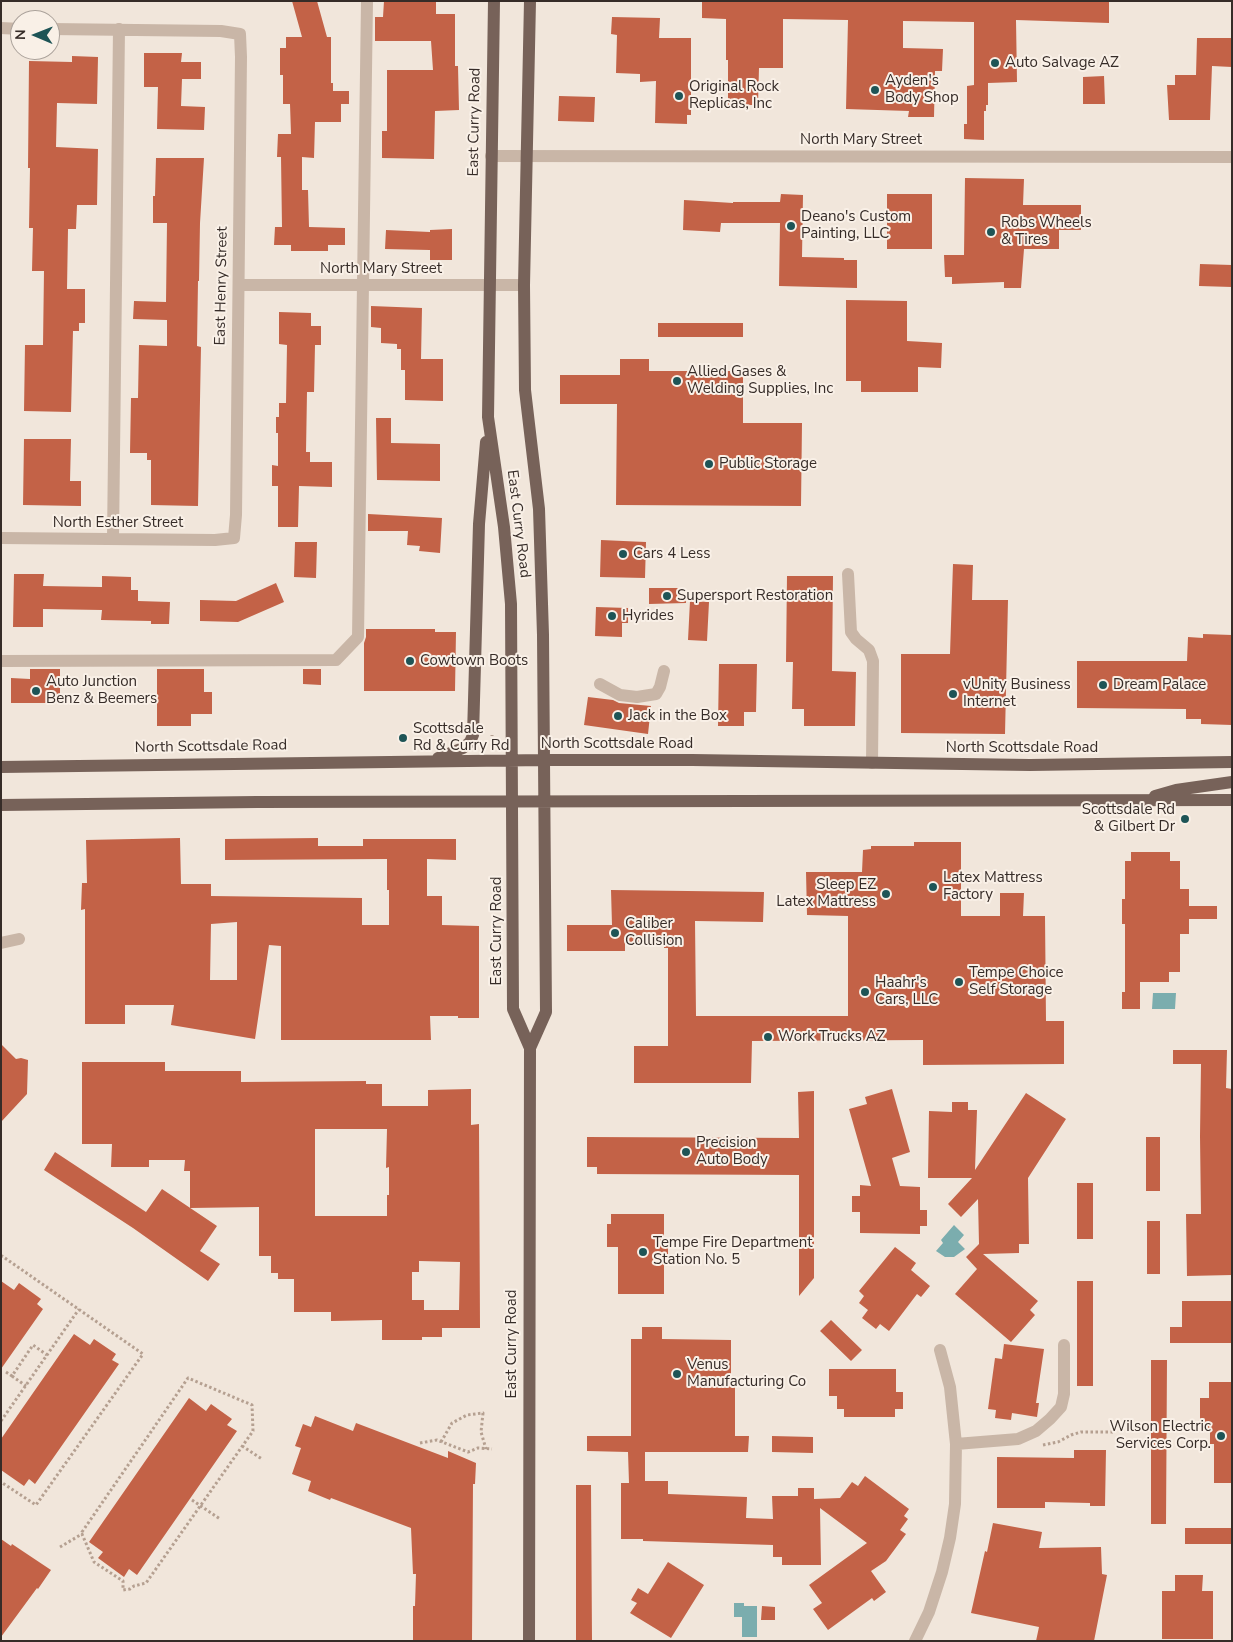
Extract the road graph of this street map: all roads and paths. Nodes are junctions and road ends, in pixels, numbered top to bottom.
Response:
1 (367, 1) edge
2 (494, 1) edge
3 (530, 1) edge
4 (60, 29) edge
5 (119, 29) junction
6 (491, 156) junction
7 (528, 156) junction
8 (1232, 157) edge
9 (239, 285) junction
10 (489, 285) junction
11 (524, 285) junction
12 (364, 286) junction
13 (488, 417) junction
14 (1, 538) edge
15 (234, 538) joint
16 (113, 539) junction
17 (848, 574) dead end
18 (1, 661) edge
19 (664, 671) dead end
20 (600, 684) dead end
21 (492, 735) dead end
22 (492, 746) dead end
23 (545, 760) junction
24 (431, 761) junction
25 (513, 761) junction
26 (1232, 762) edge
27 (872, 763) junction
28 (1, 767) edge
29 (1232, 782) edge
30 (1232, 800) edge
31 (1139, 801) junction
32 (513, 802) junction
33 (545, 802) junction
34 (1, 805) edge
35 (19, 939) dead end
36 (1, 943) edge
37 (530, 1048) junction
38 (1, 1257) edge
39 (79, 1309) junction
40 (1064, 1345) dead end
41 (940, 1350) dead end
42 (47, 1355) junction
43 (6, 1372) dead end
44 (12, 1376) junction
45 (26, 1386) junction
46 (1, 1421) edge
47 (1115, 1432) dead end
48 (441, 1442) junction
49 (420, 1443) dead end
50 (956, 1444) junction
51 (242, 1446) junction
52 (1037, 1446) dead end
53 (486, 1449) junction
54 (492, 1449) dead end
55 (262, 1459) dead end
56 (1, 1482) edge
57 (192, 1500) dead end
58 (200, 1506) junction
59 (220, 1519) dead end
60 (82, 1534) junction
61 (60, 1547) dead end
62 (529, 1641) edge
63 (915, 1641) edge

1 - 12 street
2 - 6 main road, East Curry Road
3 - 7 main road, East Curry Road
4 - 5 street
5 - 9 street, East Henry Street
5 - 16 street
6 - 7 street, North Mary Street
6 - 10 main road, East Curry Road
7 - 8 street, North Mary Street
7 - 11 main road, East Curry Road
9 - 12 street, North Mary Street
9 - 15 street, East Henry Street
10 - 11 street, North Mary Street
10 - 12 street, North Mary Street
10 - 13 main road, East Curry Road
11 - 23 main road, East Curry Road
12 - 18 street
13 - 24 main road
13 - 25 main road, East Curry Road
14 - 16 street, North Esther Street
15 - 16 street, North Esther Street
17 - 27 street
19 - 20 street
21 - 22 path
23 - 25 main road, North Scottsdale Road
23 - 27 main road, North Scottsdale Road
23 - 33 main road, East Curry Road
24 - 25 main road, North Scottsdale Road
24 - 28 main road, North Scottsdale Road
25 - 32 main road, East Curry Road
26 - 27 main road, North Scottsdale Road
29 - 31 main road
30 - 31 main road
31 - 33 main road
32 - 33 main road
32 - 34 main road
32 - 37 main road, East Curry Road
33 - 37 main road, East Curry Road
35 - 36 street
37 - 62 main road, East Curry Road
38 - 39 path
39 - 42 path
39 - 56 path
40 - 50 street
41 - 50 street
42 - 44 path
42 - 45 path
43 - 44 path
44 - 45 path
45 - 46 path
47 - 52 path
48 - 49 path
48 - 53 path
48 - 53 path
50 - 63 street
51 - 55 path
51 - 58 path
51 - 60 path
53 - 54 path
57 - 58 path
58 - 59 path
58 - 60 path
60 - 61 path

